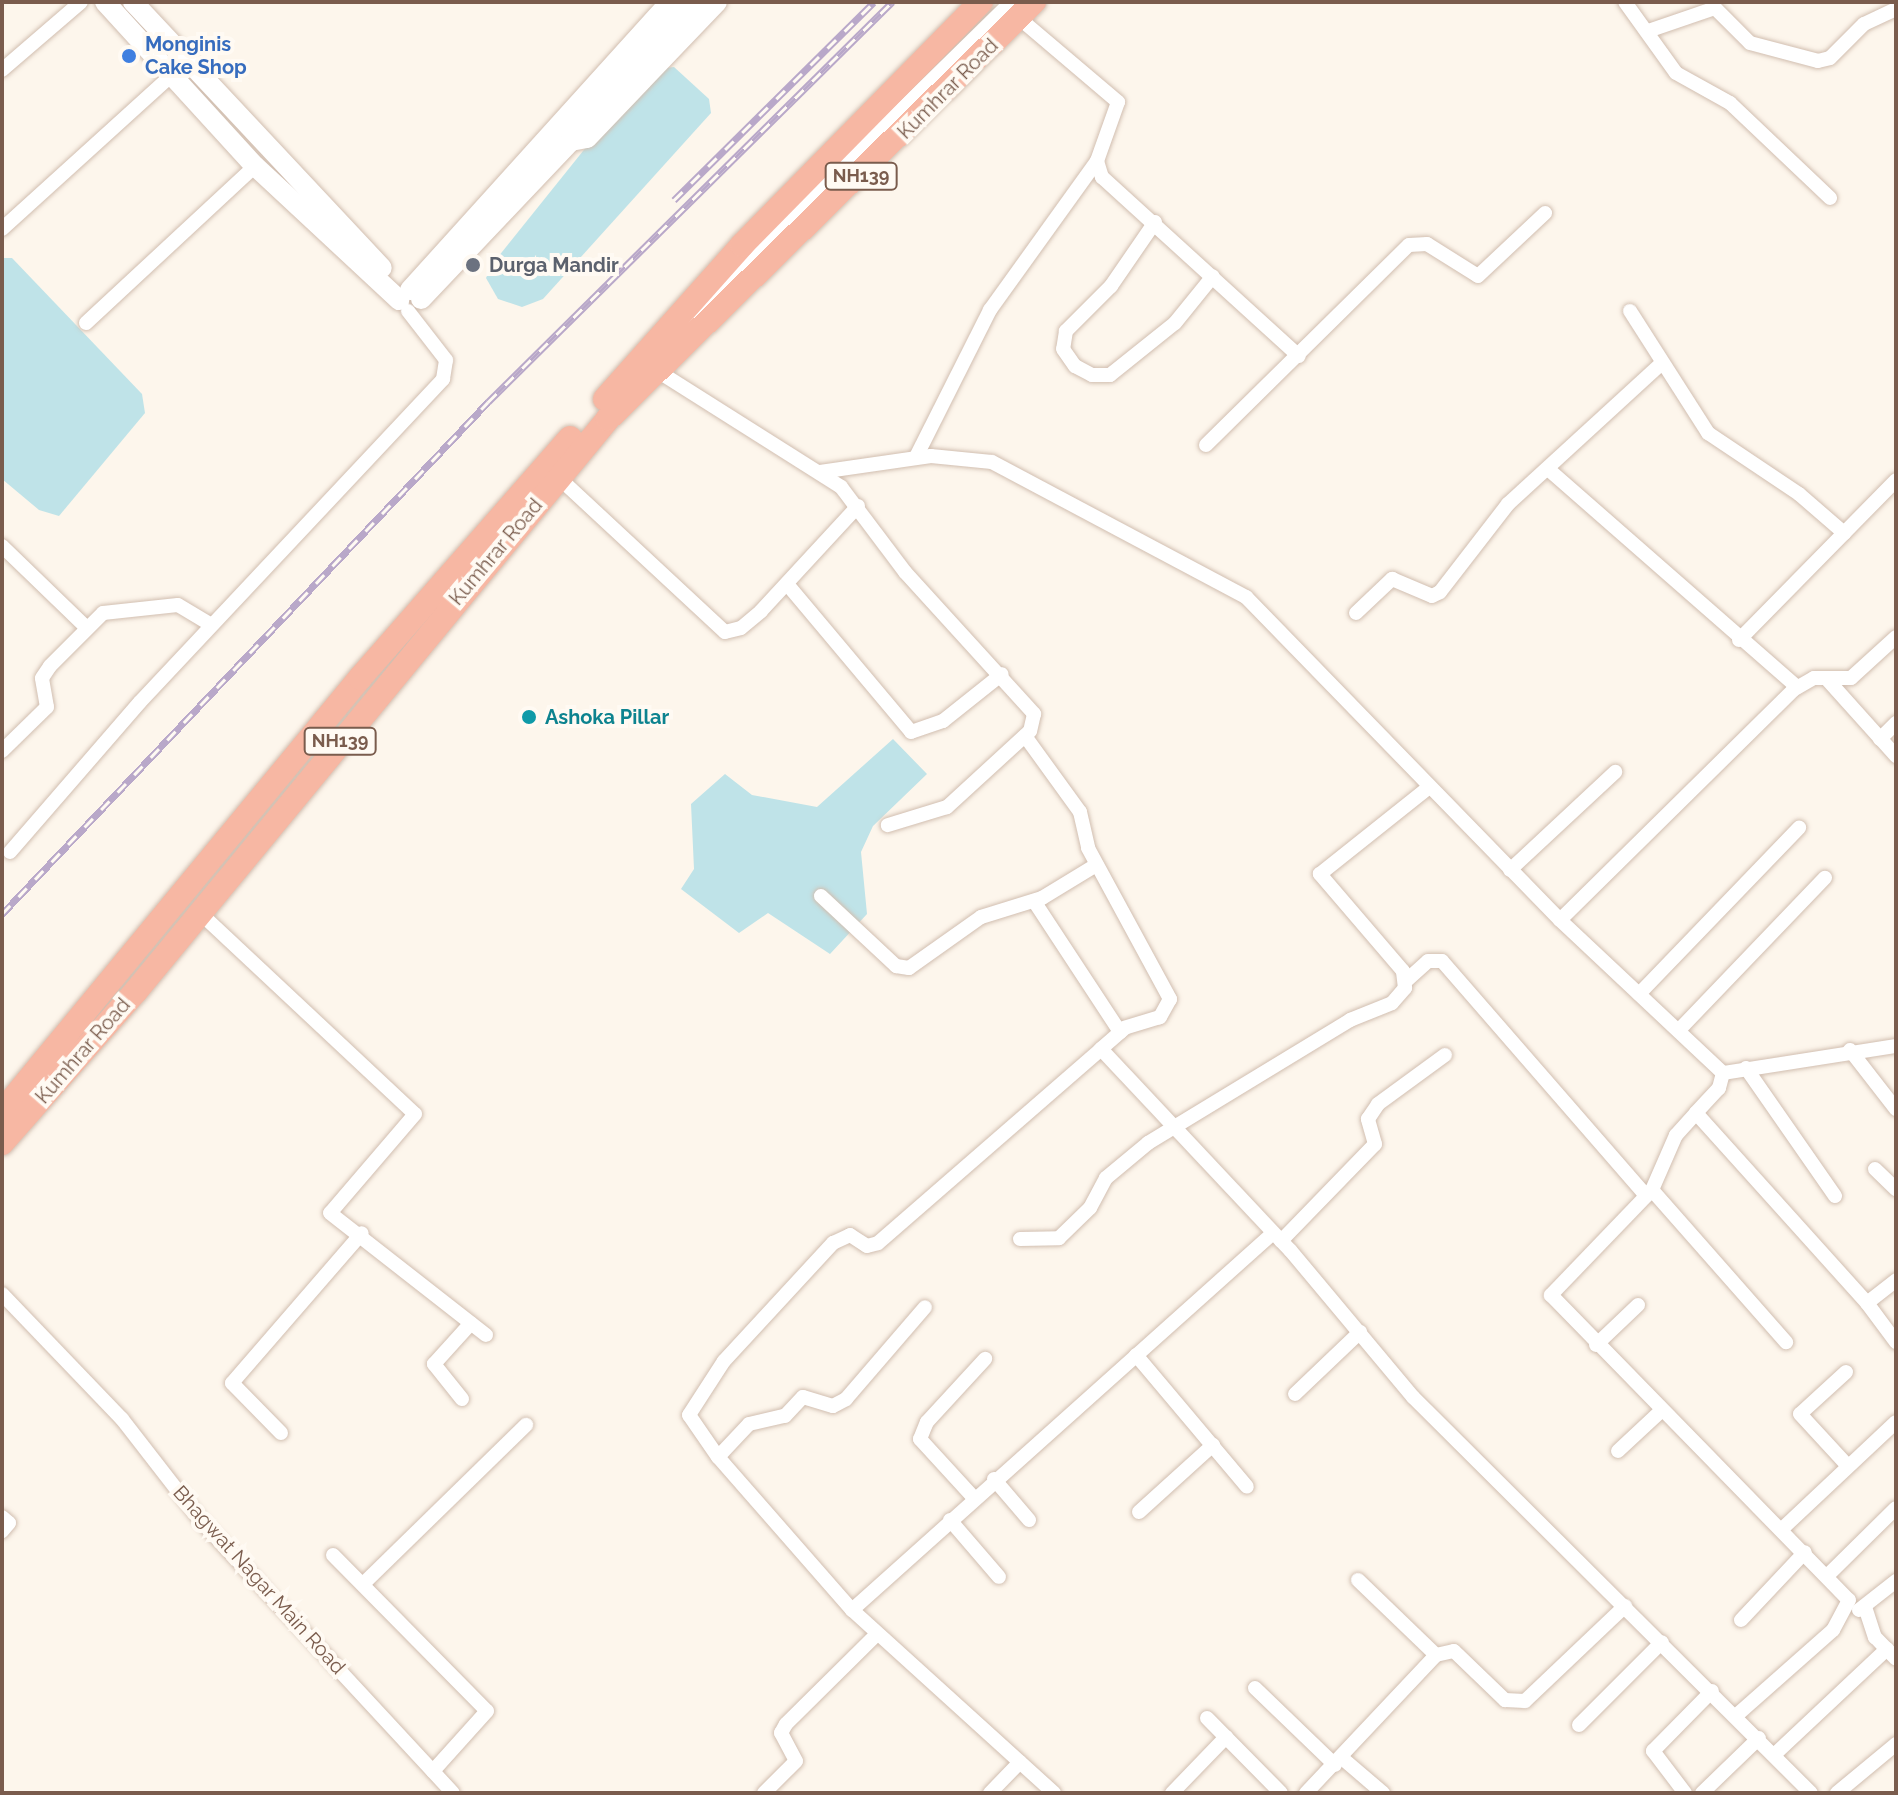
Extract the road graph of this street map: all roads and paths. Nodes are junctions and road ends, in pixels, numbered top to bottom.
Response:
1 (81, 2) edge
2 (105, 2) edge
3 (133, 2) edge
4 (670, 2) edge
5 (695, 2) edge
6 (717, 2) edge
7 (981, 2) edge
8 (1625, 2) edge
9 (1023, 7) edge
10 (1896, 9) edge
11 (1648, 31) junction
12 (2, 70) edge
13 (172, 75) junction
14 (574, 126) junction
15 (1097, 161) junction
16 (255, 166) junction
17 (1830, 198) dead end
18 (1545, 213) dead end
19 (1155, 222) junction
20 (2, 229) edge
21 (1213, 276) junction
22 (408, 298) junction
23 (1630, 311) dead end
24 (86, 323) dead end
25 (679, 336) junction
26 (1299, 356) junction
27 (1662, 363) junction
28 (656, 370) junction
29 (1206, 445) dead end
30 (916, 457) junction
31 (1548, 469) junction
32 (820, 472) junction
33 (557, 476) junction
34 (1896, 480) edge
35 (858, 506) junction
36 (1844, 533) junction
37 (2, 546) edge
38 (787, 584) junction
39 (1356, 613) dead end
40 (211, 625) junction
41 (87, 628) junction
42 (1896, 637) edge
43 (1739, 640) junction
44 (1002, 674) junction
45 (1826, 678) junction
46 (1797, 687) junction
47 (1896, 723) edge
48 (1025, 736) junction
49 (1880, 739) junction
50 (2, 751) edge
51 (1896, 756) edge
52 (1615, 772) dead end
53 (1428, 788) junction
54 (888, 825) dead end
55 (1799, 828) dead end
56 (237, 846) junction
57 (5, 852) edge
58 (1096, 865) junction
59 (1510, 870) junction
60 (1825, 878) dead end
61 (821, 896) dead end
62 (1034, 901) junction
63 (200, 913) junction
64 (1560, 920) junction
65 (1407, 980) junction
66 (1639, 994) junction
67 (1679, 1030) junction
68 (1120, 1032) junction
69 (1896, 1046) edge
70 (1101, 1049) junction
71 (1850, 1050) junction
72 (1445, 1055) dead end
73 (1746, 1068) junction
74 (1723, 1073) junction
75 (1896, 1109) edge
76 (2, 1112) edge
77 (1696, 1113) junction
78 (1172, 1126) junction
79 (2, 1143) edge
80 (1875, 1169) dead end
81 (1896, 1189) edge
82 (1649, 1193) junction
83 (1835, 1196) dead end
84 (362, 1233) junction
85 (1277, 1237) junction
86 (1020, 1239) dead end
87 (1896, 1280) edge
88 (2, 1294) edge
89 (1867, 1303) junction
90 (1638, 1305) dead end
91 (925, 1307) dead end
92 (471, 1323) junction
93 (1360, 1332) junction
94 (486, 1335) dead end
95 (1786, 1342) dead end
96 (1896, 1342) edge
97 (1596, 1345) junction
98 (1136, 1355) junction
99 (985, 1359) dead end
100 (1846, 1372) dead end
101 (1295, 1394) dead end
102 (462, 1399) dead end
103 (1662, 1410) junction
104 (1896, 1422) edge
105 (526, 1425) dead end
106 (281, 1433) dead end
107 (1213, 1445) junction
108 (1618, 1451) dead end
109 (718, 1457) junction
110 (1848, 1466) junction
111 (994, 1479) junction
112 (1247, 1487) dead end
113 (974, 1498) junction
114 (1896, 1508) edge
115 (1139, 1512) dead end
116 (2, 1517) edge
117 (950, 1520) junction
118 (1029, 1520) dead end
119 (1782, 1529) junction
120 (2, 1531) edge
121 (1805, 1552) junction
122 (333, 1555) dead end
123 (1828, 1575) junction
124 (999, 1577) dead end
125 (1358, 1580) dead end
126 (1896, 1581) edge
127 (363, 1584) junction
128 (1625, 1606) junction
129 (1865, 1607) junction
130 (852, 1610) junction
131 (1847, 1613) junction
132 (1741, 1620) dead end
133 (877, 1634) junction
134 (1662, 1642) junction
135 (1892, 1654) edge
136 (1436, 1655) junction
137 (1255, 1688) dead end
138 (1712, 1691) junction
139 (1737, 1715) junction
140 (1207, 1718) dead end
141 (1579, 1725) dead end
142 (1226, 1737) junction
143 (1759, 1738) junction
144 (1896, 1744) edge
145 (1774, 1755) junction
146 (1339, 1761) junction
147 (1020, 1762) junction
148 (433, 1771) junction
149 (453, 1793) edge
150 (764, 1793) edge
151 (990, 1793) edge
152 (1054, 1793) edge
153 (1172, 1793) edge
154 (1281, 1793) edge
155 (1306, 1793) edge
156 (1383, 1793) edge
157 (1685, 1793) edge
158 (1702, 1793) edge
159 (1811, 1793) edge
160 (1837, 1793) edge

1 - 12 street
2 - 13 main road
3 - 22 main road
4 - 14 main road
5 - 14 main road
6 - 14 main road
7 - 25 highway, NH139
8 - 11 street
9 - 15 street
9 - 25 highway, Kumhrar Road / NH139
9 - 25 main road
10 - 11 street
11 - 17 street
13 - 16 main road
13 - 20 street
14 - 22 main road
15 - 19 street
15 - 30 street
16 - 22 main road
16 - 24 street
18 - 26 street
19 - 21 street
19 - 21 street
21 - 26 street
22 - 40 street
23 - 27 street
25 - 28 highway, Kumhrar Road / NH139
25 - 56 highway, Kumhrar Road / NH139
26 - 29 street
27 - 31 street
27 - 36 street
28 - 32 street
28 - 33 highway, Kumhrar Road / NH139
30 - 32 street
30 - 53 street
31 - 39 street
31 - 43 street
32 - 35 street
33 - 38 street
33 - 56 highway, Kumhrar Road / NH139
34 - 36 street
35 - 38 street
35 - 44 street
36 - 43 street
37 - 41 street
38 - 44 street
40 - 41 street
40 - 57 street
41 - 50 street
42 - 45 street
43 - 46 street
44 - 48 street
45 - 46 street
45 - 49 street
46 - 64 street
47 - 49 street
48 - 54 street
48 - 58 street
49 - 51 street
52 - 59 street
53 - 59 street
53 - 65 street
55 - 66 street
56 - 63 highway, Kumhrar Road / NH139
56 - 76 highway, Kumhrar Road / NH139
58 - 62 street
58 - 68 street
59 - 64 street
60 - 67 street
61 - 62 street
62 - 68 street
63 - 79 highway, Kumhrar Road / NH139
63 - 84 street
64 - 66 street
65 - 78 street
65 - 82 street
66 - 67 street
67 - 74 street
68 - 70 street
69 - 71 street
70 - 78 street
70 - 109 street
71 - 73 street
71 - 75 street
72 - 85 street
73 - 74 street
73 - 83 street
74 - 77 street
77 - 82 street
77 - 89 street
78 - 85 street
78 - 86 street
80 - 81 street
82 - 95 street
82 - 97 street
84 - 92 street
84 - 106 street
85 - 93 street
85 - 98 street
87 - 89 street
88 - 148 street, Bhagwat Nagar Main Road
89 - 96 street
90 - 97 street
91 - 109 street
92 - 94 street
92 - 102 street
93 - 101 street
93 - 128 street
97 - 103 street
98 - 107 street
98 - 111 street
99 - 113 street
100 - 110 street
103 - 108 street
103 - 119 street
104 - 110 street
105 - 127 street
107 - 112 street
107 - 115 street
109 - 130 street
110 - 119 street
111 - 113 street
111 - 118 street
113 - 117 street
114 - 123 street
116 - 120 street
117 - 124 street
117 - 130 street
119 - 121 street
121 - 123 street
121 - 132 street
122 - 127 street
123 - 131 street
125 - 136 street
126 - 129 street
127 - 148 street
128 - 134 street
128 - 136 street
129 - 131 street
129 - 135 street
130 - 133 street
131 - 139 street
133 - 147 street
133 - 150 street
134 - 138 street
134 - 141 street
135 - 145 street
136 - 146 street
137 - 146 street
138 - 139 street
138 - 157 street
139 - 143 street
140 - 142 street
142 - 153 street
142 - 154 street
143 - 145 street
143 - 158 street
144 - 160 street
145 - 159 street
146 - 155 street
146 - 156 street
147 - 151 street
147 - 152 street
148 - 149 street, Bhagwat Nagar Main Road

